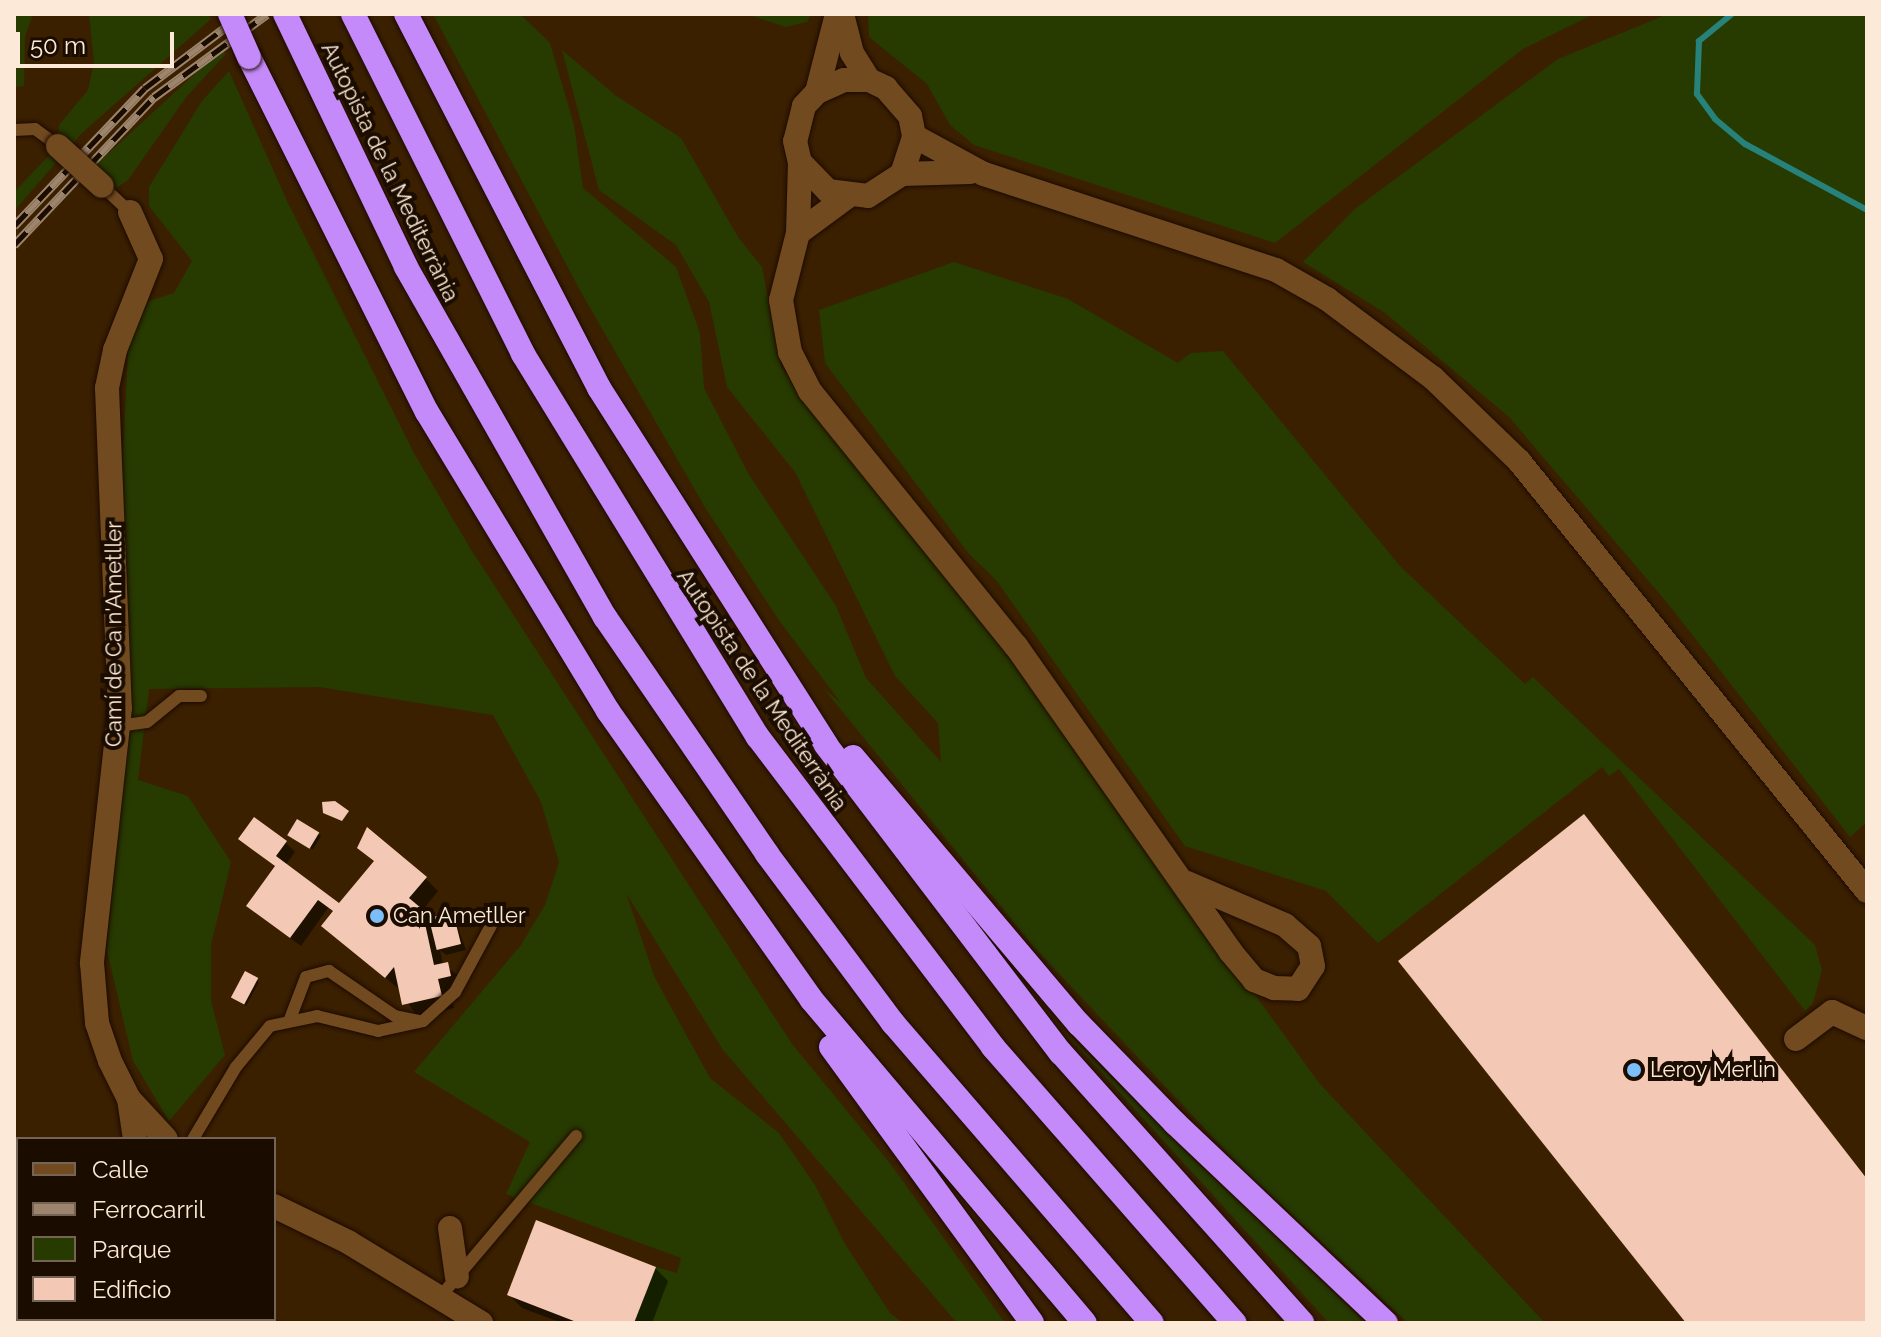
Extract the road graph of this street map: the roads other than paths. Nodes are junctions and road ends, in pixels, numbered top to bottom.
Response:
1 (230, 14) edge
2 (353, 14) edge
3 (406, 14) edge
4 (840, 14) edge
5 (289, 23) edge
6 (869, 80) junction
7 (817, 92) junction
8 (14, 130) edge
9 (914, 136) junction
10 (50, 139) joint
11 (800, 162) junction
12 (902, 174) junction
13 (984, 174) junction
14 (102, 186) joint
15 (847, 197) junction
16 (130, 212) joint
17 (798, 233) junction
18 (763, 652) junction
19 (201, 696) dead end
20 (118, 726) junction
21 (706, 853) junction
22 (1187, 883) junction
23 (1867, 891) edge
24 (493, 922) dead end
25 (290, 1019) junction
26 (423, 1021) junction
27 (1867, 1028) edge
28 (1796, 1039) dead end
29 (129, 1099) junction
30 (576, 1136) dead end
31 (135, 1137) edge
32 (164, 1137) edge
33 (194, 1137) edge
34 (276, 1207) edge
35 (450, 1228) dead end
36 (457, 1277) junction
37 (440, 1297) junction
38 (481, 1323) edge
39 (1032, 1323) edge
40 (1085, 1323) edge
41 (1152, 1323) edge
42 (1235, 1323) edge
43 (1302, 1323) edge
44 (1386, 1323) edge

1 - 21 highway, bridge
2 - 42 highway, Autopista de la Mediterrània
3 - 18 highway
4 - 6 street
4 - 7 street
5 - 41 highway, Autopista de la Mediterrània
6 - 7 street
6 - 9 street
7 - 11 street
8 - 10 lane
9 - 12 street
9 - 13 street
10 - 14 street, bridge
11 - 15 street
11 - 17 street
12 - 13 street
12 - 15 street
13 - 23 street
14 - 16 lane, Camí de Ca n'Ametller
15 - 17 street
16 - 20 street, Camí de Ca n'Ametller
17 - 22 street
18 - 43 highway
18 - 44 highway
19 - 20 lane
20 - 29 street, Camí de Ca n'Ametller
21 - 39 highway
21 - 40 highway
22 - 22 street
24 - 26 lane
25 - 26 lane
25 - 26 lane
25 - 33 lane
27 - 28 street
29 - 31 street, Camí de Ca n'Ametller
29 - 32 street, Camí de Ca n'Ametller
30 - 36 lane
34 - 37 street
35 - 36 street
36 - 37 lane
37 - 38 street

